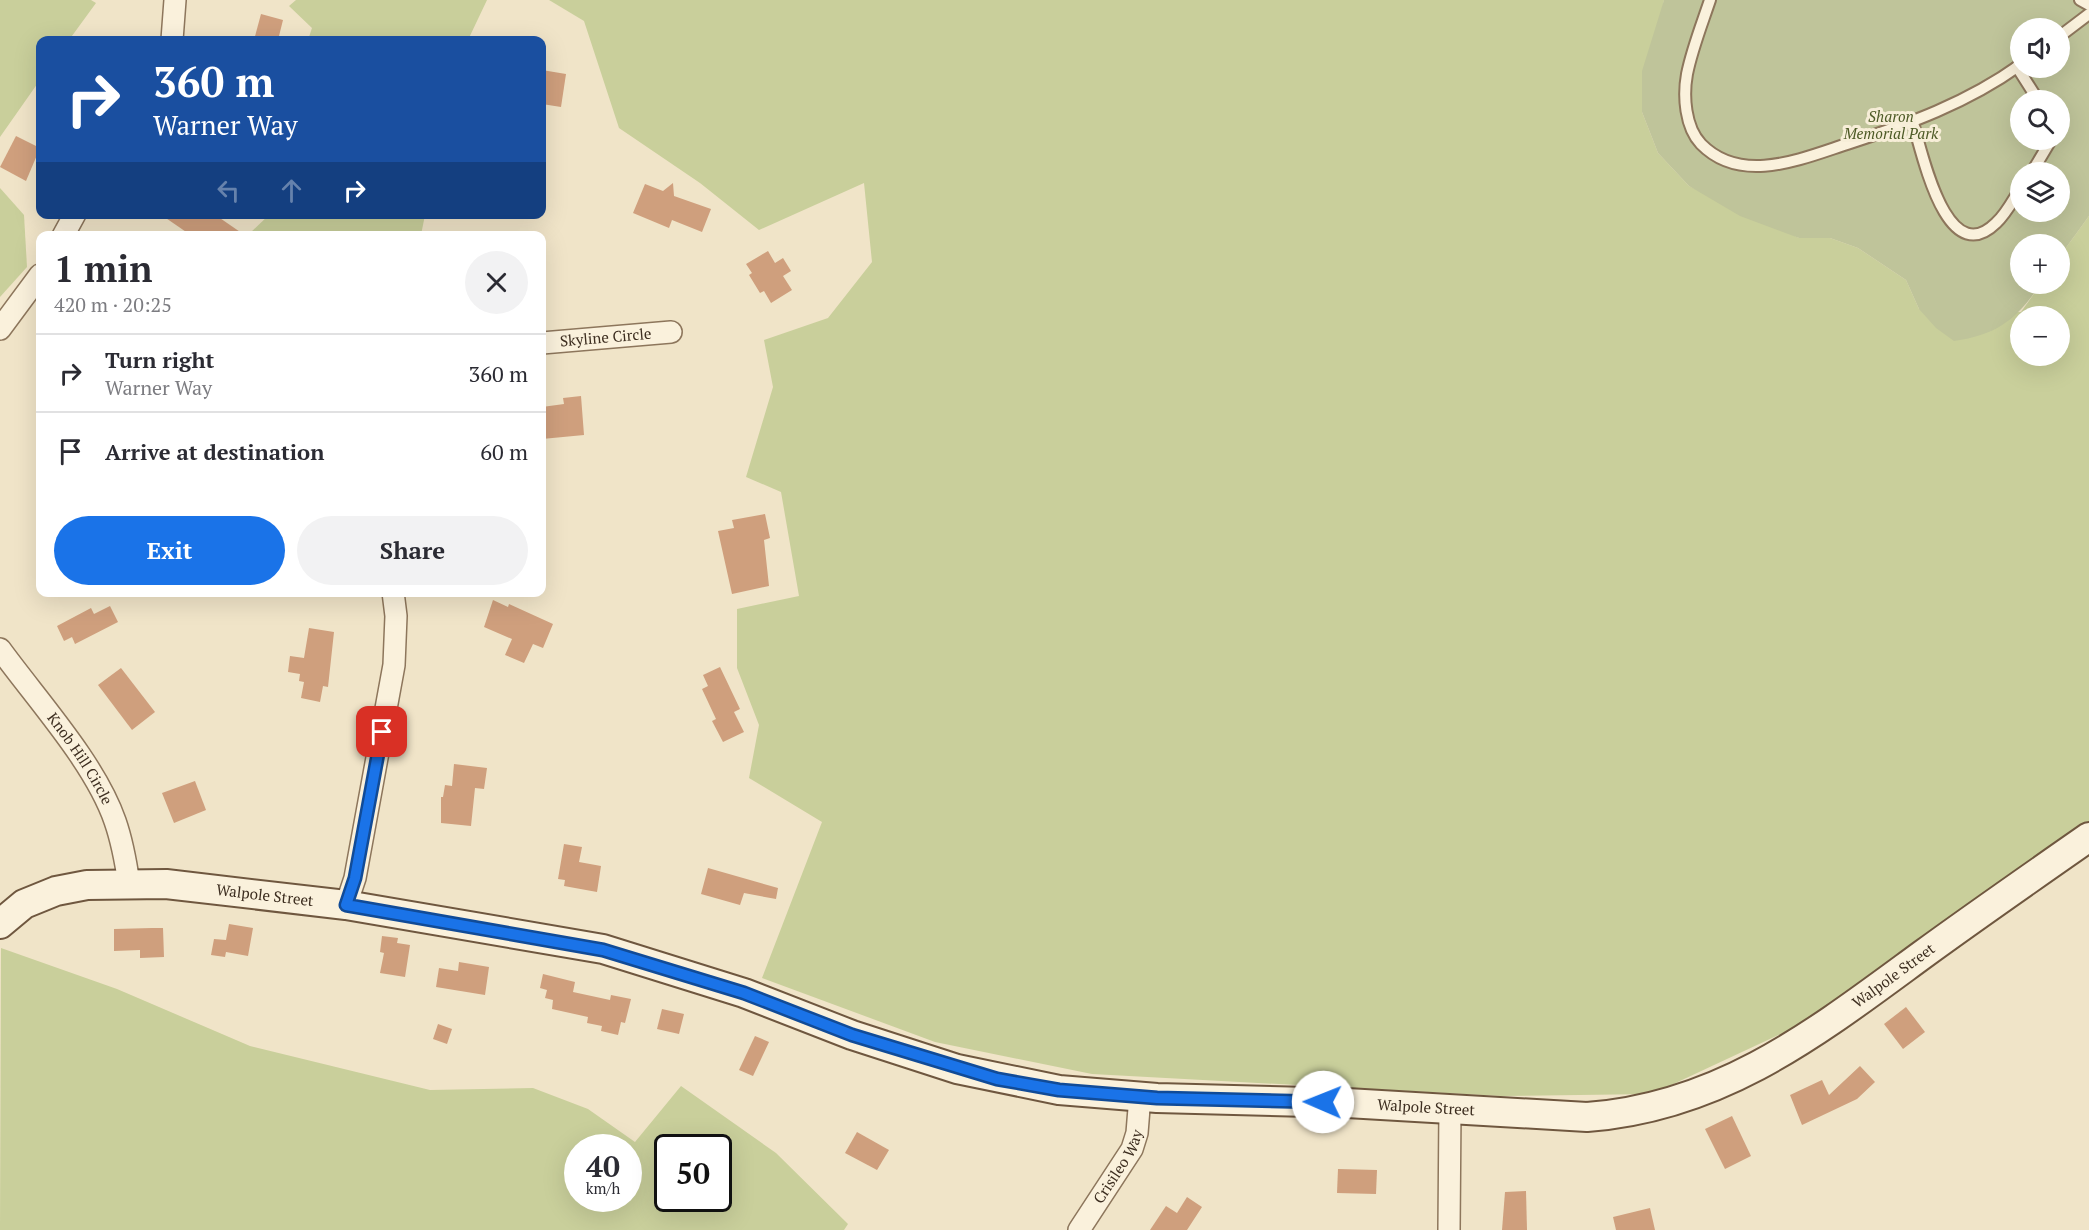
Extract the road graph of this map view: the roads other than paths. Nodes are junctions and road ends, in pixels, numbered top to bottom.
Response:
1 (175, 0) edge
2 (1710, 0) edge
3 (2080, 0) edge
4 (2089, 5) edge
5 (2089, 14) edge
6 (2070, 28) edge
7 (172, 36) edge
8 (2010, 72) edge
9 (1913, 123) junction
10 (2010, 204) edge
11 (36, 280) edge
12 (0, 328) edge
13 (671, 332) dead end
14 (546, 343) edge
15 (394, 597) edge
16 (0, 650) edge
17 (2089, 837) edge
18 (129, 884) junction
19 (346, 905) junction
20 (0, 924) edge
21 (1140, 1096) junction
22 (1450, 1108) junction
23 (1079, 1230) edge
24 (1449, 1230) edge

1 - 7 street
2 - 9 lane
3 - 4 lane
5 - 6 lane
8 - 9 lane
9 - 10 lane
11 - 12 street
13 - 14 street, Skyline Circle
15 - 19 street
16 - 18 street, Knob Hill Circle
17 - 22 main road, Walpole Street
18 - 19 main road, Walpole Street
18 - 20 main road, Walpole Street
19 - 21 main road, Walpole Street
21 - 22 main road, Walpole Street
21 - 23 street, Crisileo Way
22 - 24 street

